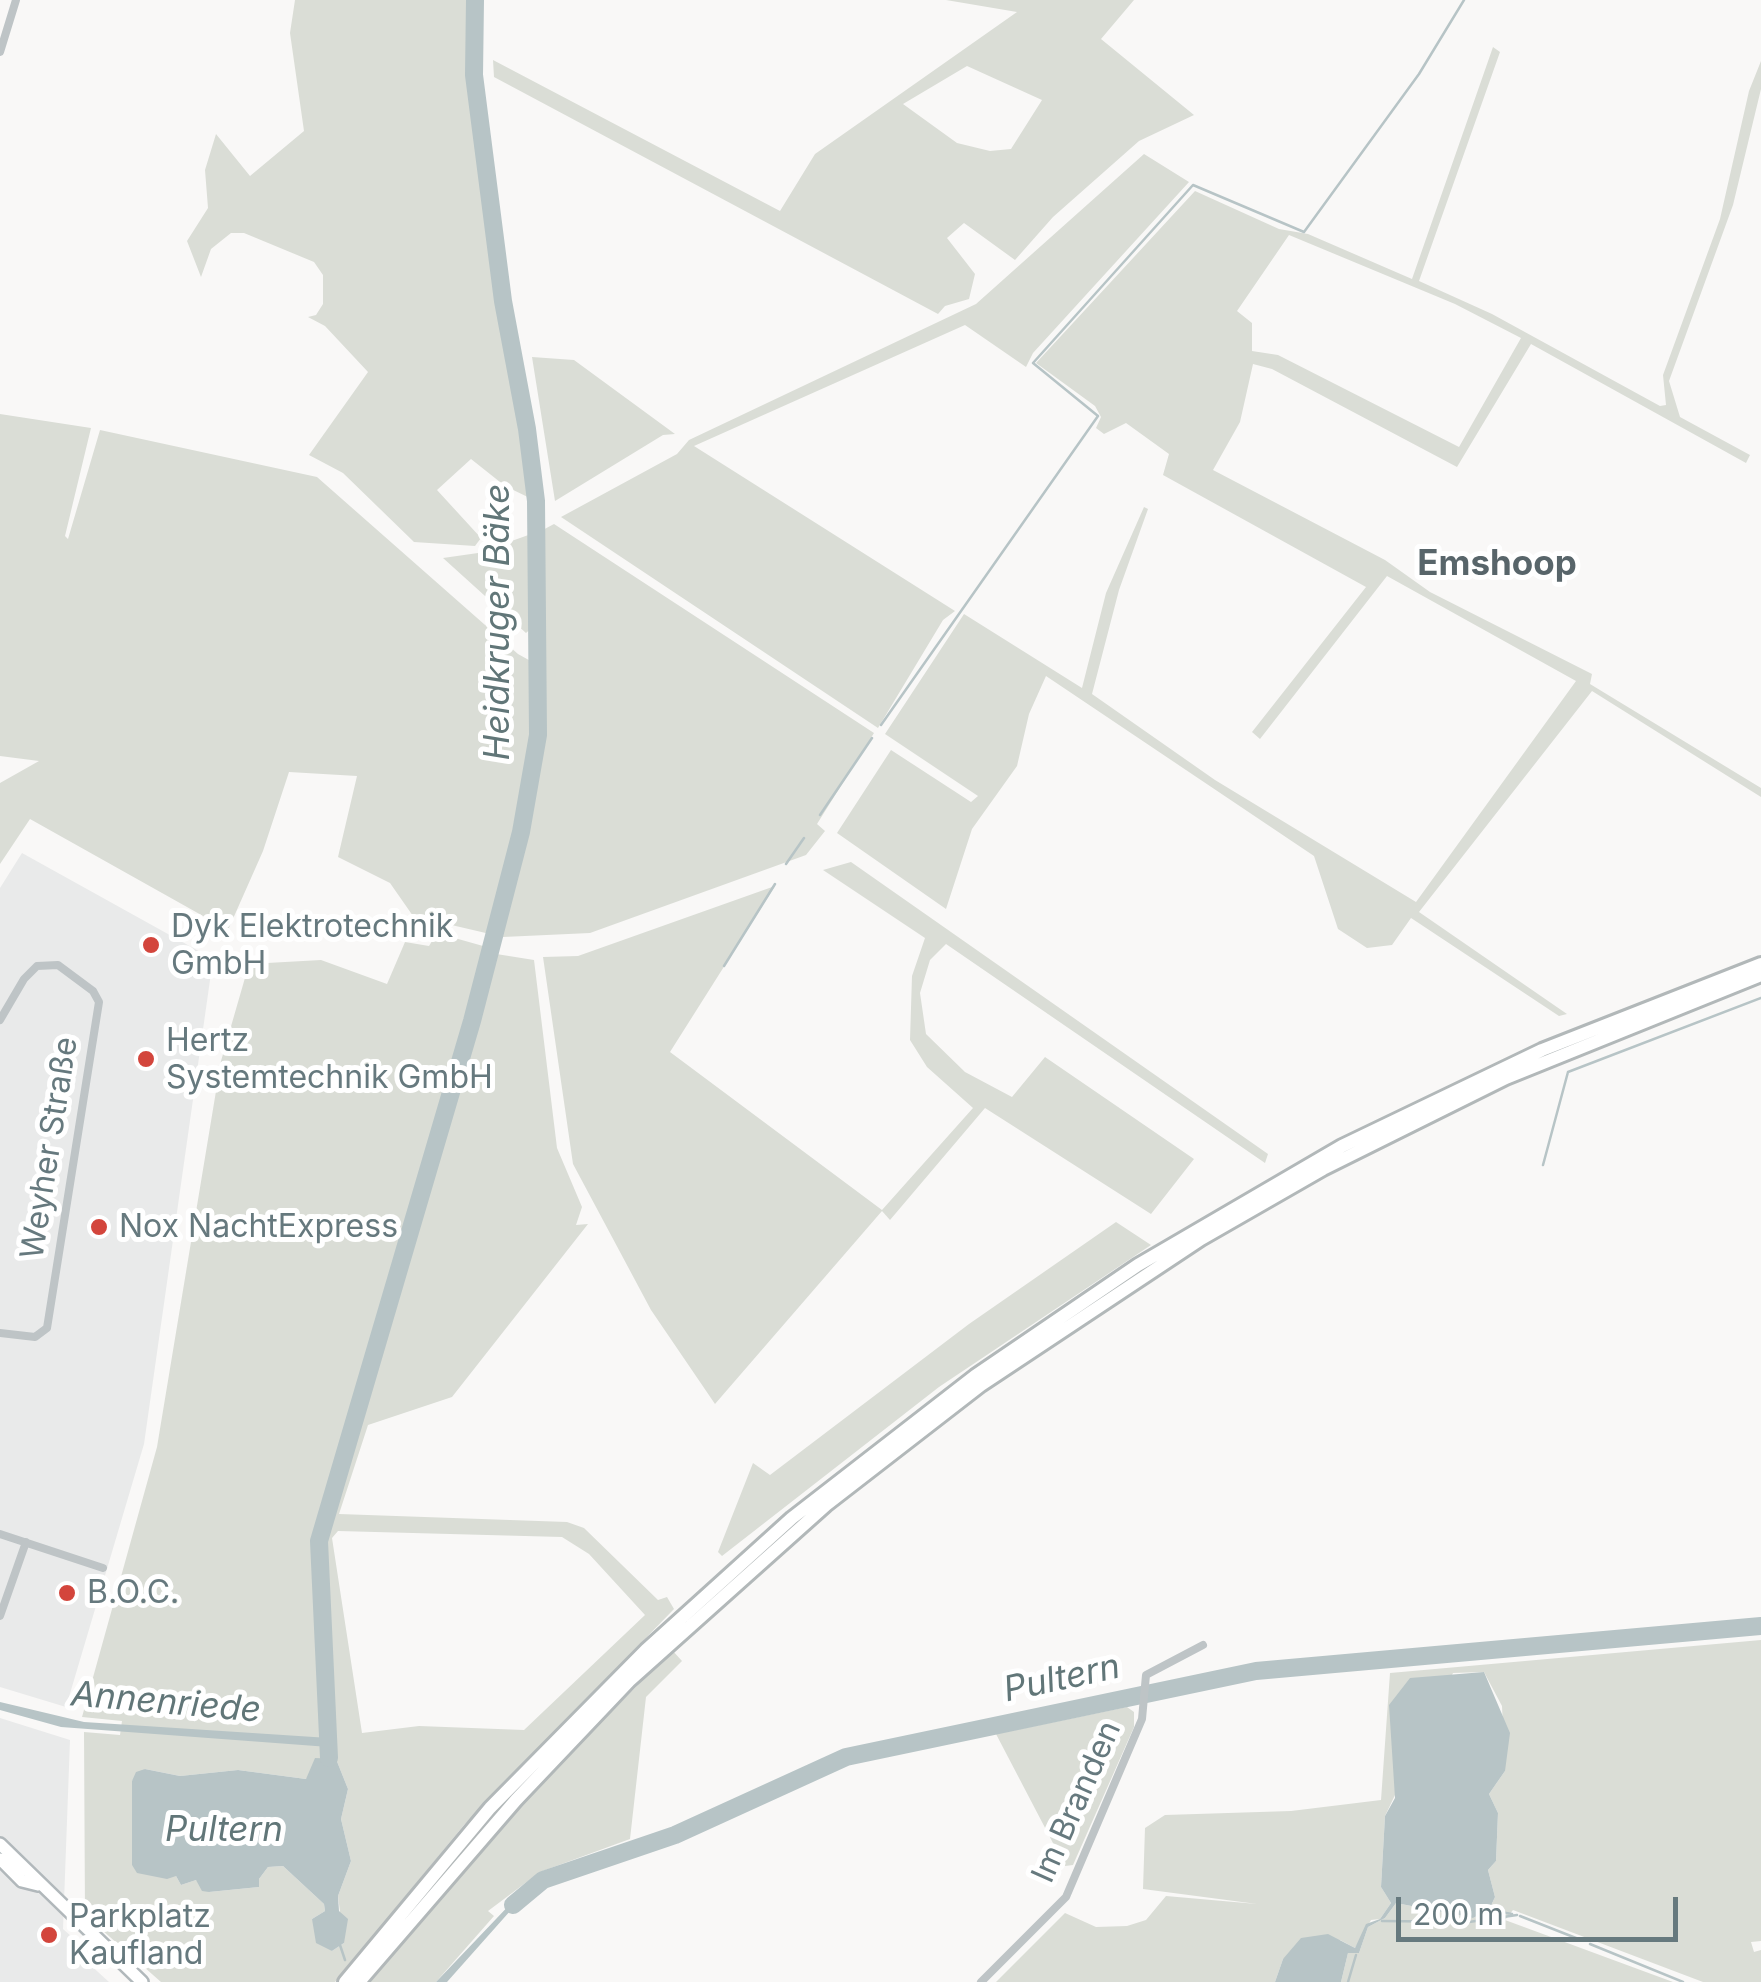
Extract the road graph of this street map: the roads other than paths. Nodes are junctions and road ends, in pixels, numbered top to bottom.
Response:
1 (16, 0) edge
2 (0, 52) edge
3 (1761, 964) edge
4 (1761, 975) edge
5 (0, 1020) edge
6 (0, 1333) edge
7 (0, 1534) edge
8 (26, 1542) junction
9 (103, 1568) dead end
10 (0, 1616) edge
11 (1202, 1645) dead end
12 (0, 1844) edge
13 (0, 1859) edge
14 (38, 1885) junction
15 (142, 1982) edge
16 (345, 1982) edge
17 (359, 1982) edge
18 (981, 1982) edge

1 - 2 street
3 - 16 highway
4 - 17 highway
5 - 6 street, Weyher Straße
7 - 8 street
8 - 9 street
8 - 10 street
11 - 18 street, Im Branden
12 - 14 main road
13 - 14 main road
14 - 15 main road

